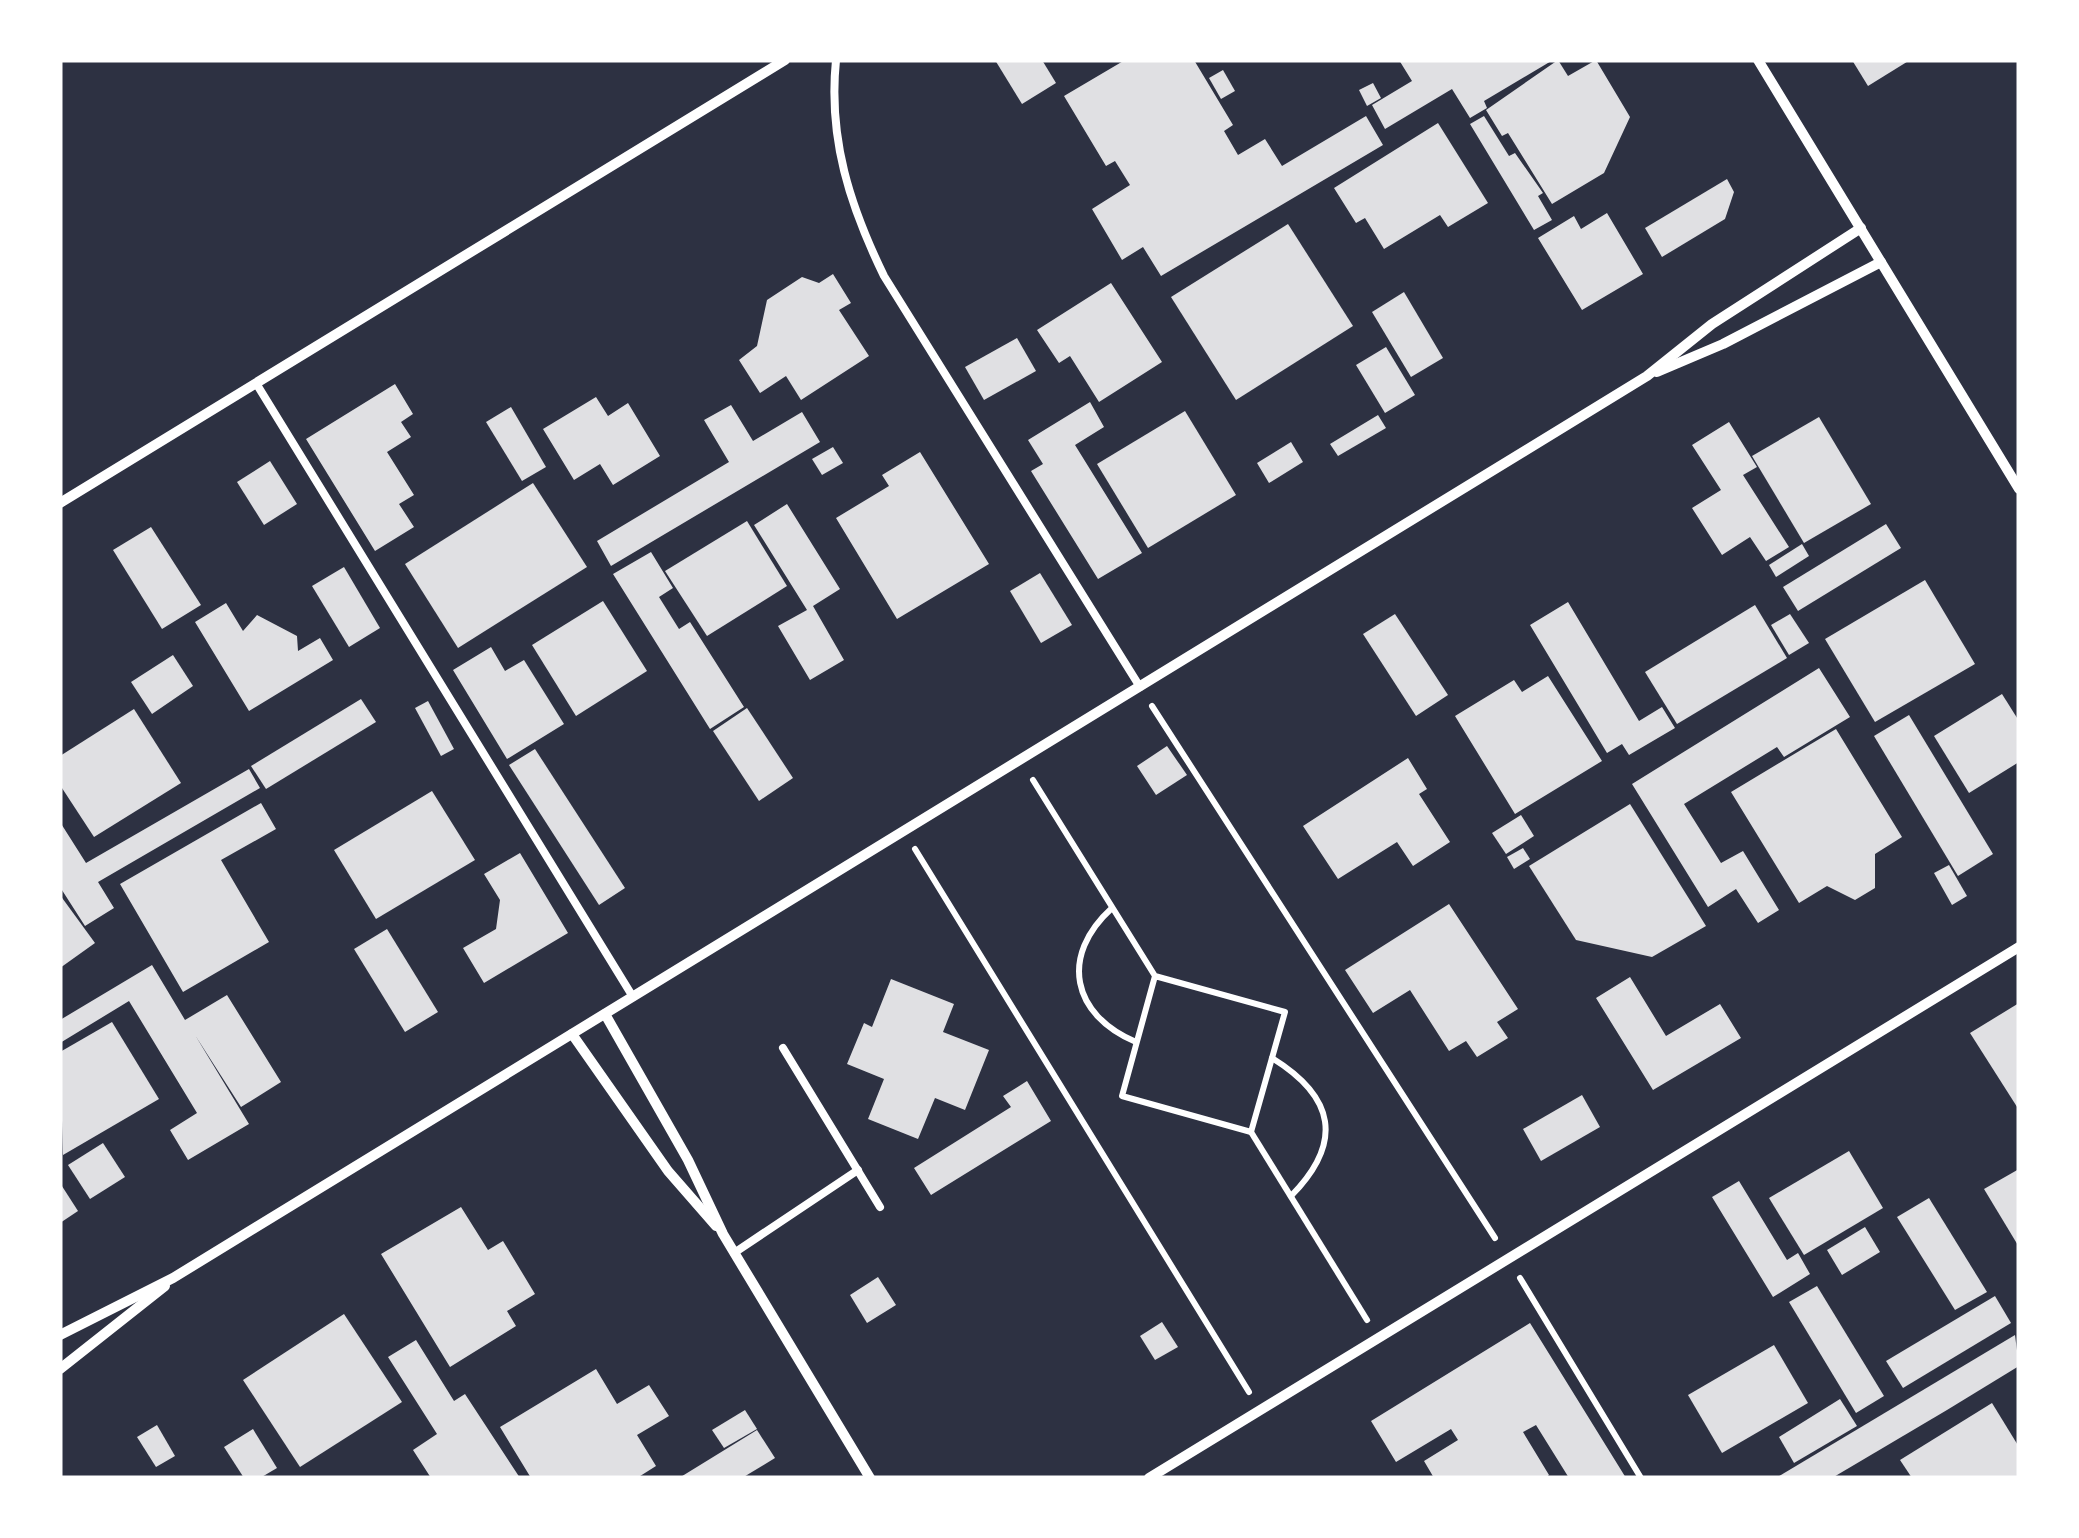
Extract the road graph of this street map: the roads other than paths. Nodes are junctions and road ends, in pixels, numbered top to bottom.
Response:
1 (785, 60) edge
2 (836, 60) edge
3 (1758, 60) edge
4 (1861, 228) junction
5 (1881, 262) junction
6 (1647, 376) junction
7 (256, 383) junction
8 (2019, 489) edge
9 (60, 503) edge
10 (1140, 687) junction
11 (2019, 948) edge
12 (633, 996) junction
13 (605, 1014) junction
14 (572, 1034) junction
15 (783, 1048) dead end
16 (858, 1170) junction
17 (880, 1207) dead end
18 (723, 1234) junction
19 (734, 1253) junction
20 (173, 1278) junction
21 (60, 1335) edge
22 (60, 1369) edge
23 (870, 1478) edge
24 (1149, 1478) edge

1 - 7 street
2 - 10 lane
3 - 4 street
4 - 5 street
4 - 6 street
5 - 6 street
5 - 8 street
6 - 10 street
7 - 9 street
7 - 12 lane
10 - 12 street
11 - 24 street
12 - 13 street
13 - 14 street
13 - 18 street
14 - 18 street
14 - 20 street
15 - 16 lane
16 - 17 lane
16 - 19 lane
18 - 19 street
19 - 23 street
20 - 21 street
20 - 22 street

